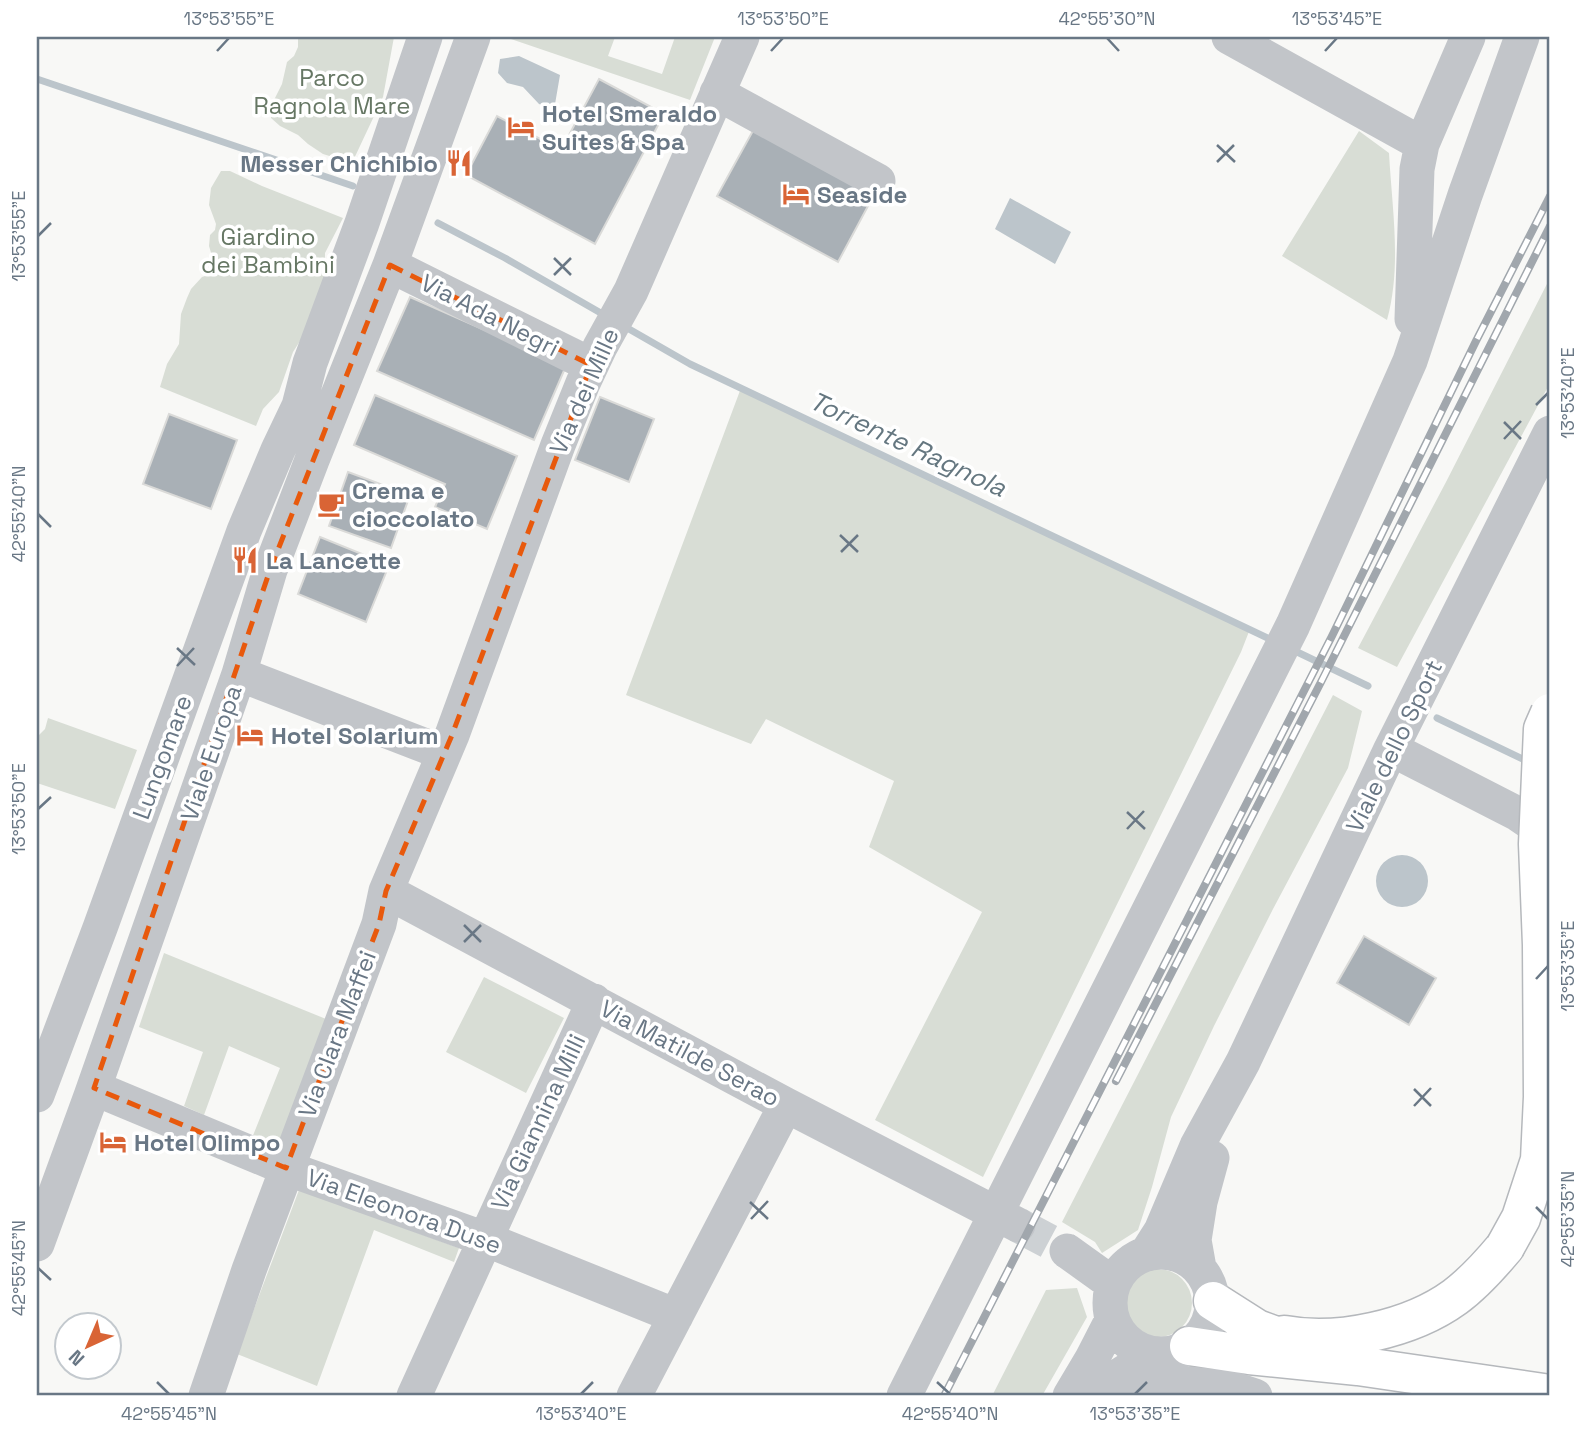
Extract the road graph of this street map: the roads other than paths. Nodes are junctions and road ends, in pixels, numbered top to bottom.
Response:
1 (425, 37) edge
2 (472, 37) edge
3 (742, 37) edge
4 (1228, 37) edge
5 (1468, 37) edge
6 (1522, 37) edge
7 (717, 93) junction
8 (1422, 144) junction
9 (878, 181) dead end
10 (392, 278) junction
11 (595, 356) junction
12 (1410, 361) junction
13 (1550, 433) edge
14 (245, 670) junction
15 (1550, 713) edge
16 (1391, 749) junction
17 (444, 753) junction
18 (1550, 836) edge
19 (386, 891) junction
20 (594, 1002) junction
21 (1243, 1062) junction
22 (94, 1088) junction
23 (37, 1095) edge
24 (786, 1105) junction
25 (286, 1168) junction
26 (1007, 1219) junction
27 (485, 1239) junction
28 (37, 1244) edge
29 (1067, 1251) tunnel mouth
30 (1147, 1253) junction
31 (1113, 1284) junction
32 (1206, 1284) junction
33 (676, 1316) junction
34 (1112, 1320) junction
35 (1253, 1342) junction
36 (1171, 1350) junction
37 (1550, 1394) edge
38 (206, 1396) edge
39 (414, 1396) edge
40 (634, 1396) edge
41 (904, 1396) edge
42 (1070, 1396) edge
43 (1098, 1396) edge
44 (1141, 1396) edge
45 (1255, 1396) edge
46 (1380, 1396) edge

1 - 23 street, Lungomare
2 - 10 street, Viale Europa
3 - 7 street, Via dei Mille
4 - 8 street
5 - 8 street
6 - 12 street
7 - 9 street
7 - 11 street, Via dei Mille
8 - 12 street
10 - 11 street, Via Ada Negri
10 - 14 street, Viale Europa
11 - 17 street, Via dei Mille
12 - 26 street
13 - 16 street, Viale dello Sport
14 - 17 street
14 - 22 street, Viale Europa
15 - 35 highway, bridge
16 - 18 street
16 - 21 street, Viale dello Sport
17 - 19 street, Via Clara Maffei
19 - 20 street, Via Matilde Serao
19 - 25 street, Via Clara Maffei
20 - 24 street, Via Matilde Serao
20 - 27 street, Via Giannina Milli
21 - 30 street, Viale dello Sport
21 - 32 street, Viale dello Sport
22 - 25 street, Via Eleonora Duse
22 - 28 street, Viale Europa
24 - 26 street, Via Matilde Serao
24 - 33 street
25 - 27 street, Via Eleonora Duse
25 - 38 street, Via Clara Maffei
26 - 41 street
27 - 33 street, Via Eleonora Duse
27 - 39 street, Via Giannina Milli
29 - 31 street
30 - 31 street
30 - 32 street
31 - 34 street
32 - 35 highway
32 - 36 street
33 - 40 street
34 - 36 street
34 - 42 street
35 - 36 highway
35 - 37 highway
35 - 46 highway
36 - 43 street
44 - 45 street

